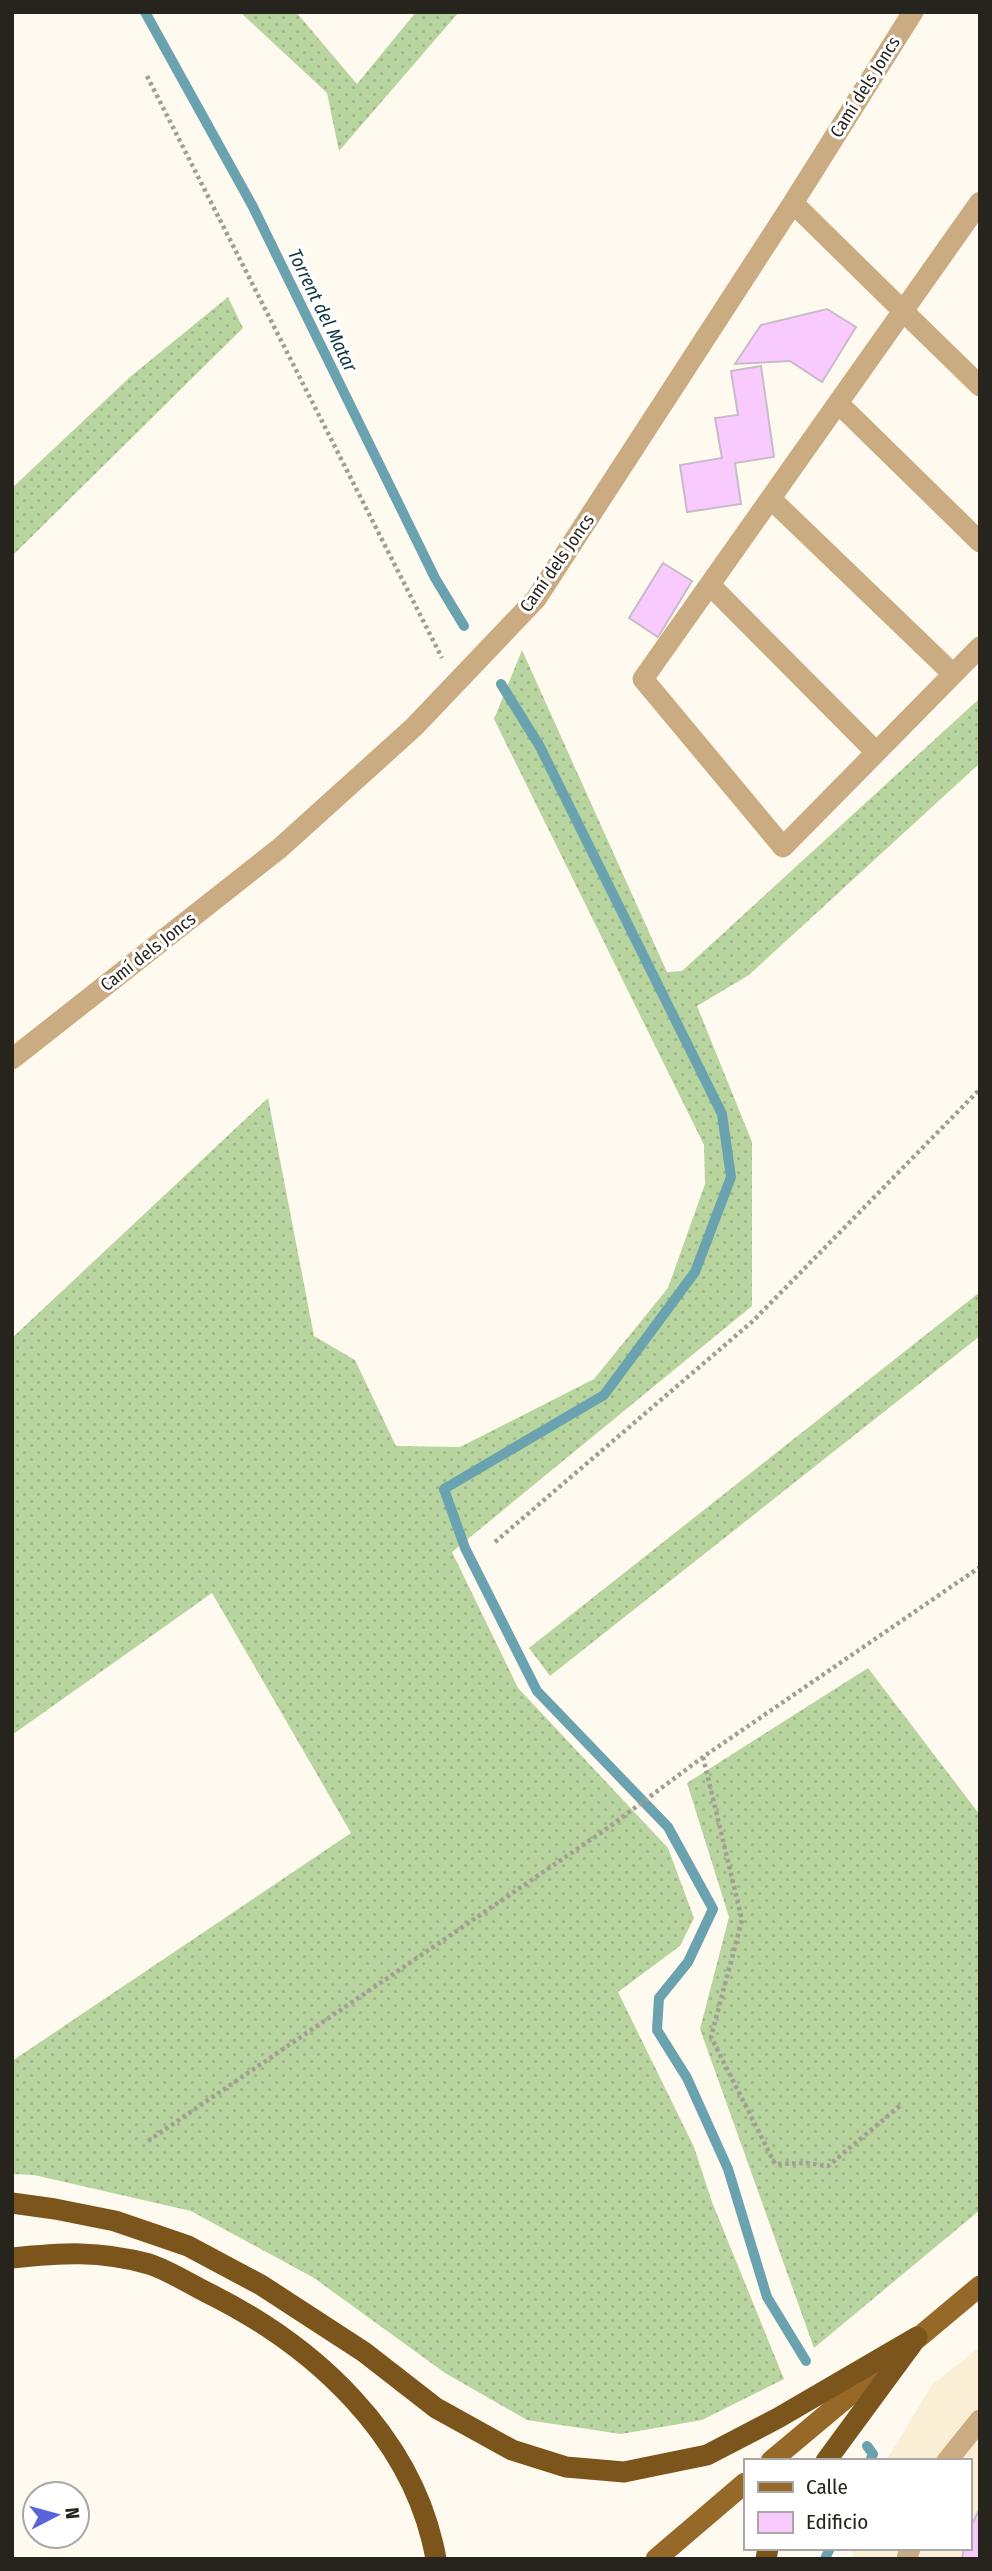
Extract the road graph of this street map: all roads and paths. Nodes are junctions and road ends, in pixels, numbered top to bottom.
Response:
1 (913, 12) edge
2 (147, 76) dead end
3 (980, 202) edge
4 (793, 203) junction
5 (903, 310) junction
6 (980, 386) edge
7 (838, 402) junction
8 (771, 499) junction
9 (980, 542) edge
10 (710, 585) junction
11 (980, 647) edge
12 (953, 674) junction
13 (455, 684) junction
14 (876, 752) junction
15 (12, 1059) edge
16 (980, 1089) edge
17 (495, 1542) dead end
18 (980, 1567) edge
19 (703, 1757) junction
20 (901, 2105) dead end
21 (148, 2141) dead end
22 (12, 2203) edge
23 (12, 2258) edge
24 (980, 2286) edge
25 (917, 2337) junction
26 (980, 2420) edge
27 (773, 2459) edge
28 (827, 2459) edge
29 (949, 2459) edge
30 (744, 2484) edge
31 (436, 2559) edge
32 (656, 2559) edge

1 - 4 street, Camí dels Joncs
2 - 13 path
3 - 5 street
4 - 5 street
4 - 13 street, Camí dels Joncs
5 - 6 street
5 - 7 street
7 - 8 street
7 - 9 street
8 - 10 street
8 - 12 street
10 - 14 street
10 - 14 street
11 - 12 street
12 - 14 street
13 - 15 street, Camí dels Joncs
16 - 17 path
18 - 19 path
19 - 20 path
19 - 21 path
22 - 25 highway
23 - 31 highway
24 - 25 main road
25 - 27 main road
25 - 28 highway
26 - 29 street
30 - 32 main road

